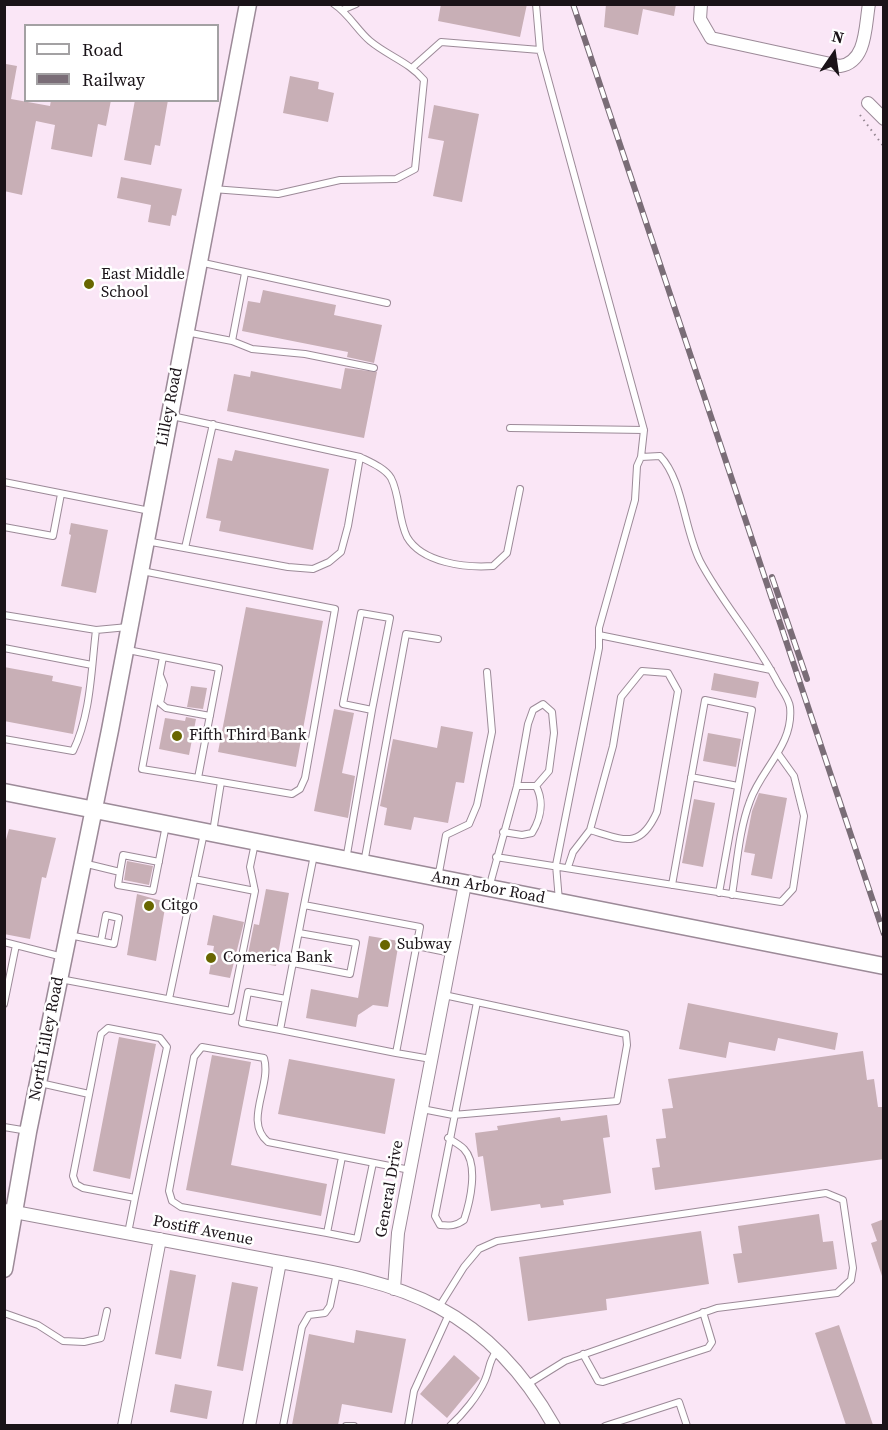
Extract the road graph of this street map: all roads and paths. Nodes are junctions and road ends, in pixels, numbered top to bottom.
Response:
1 (248, 4) edge
2 (334, 4) edge
3 (356, 4) edge
4 (536, 4) edge
5 (701, 4) edge
6 (869, 4) edge
7 (342, 10) junction
8 (540, 50) junction
9 (413, 67) junction
10 (868, 103) dead end
11 (860, 115) dead end
12 (884, 119) edge
13 (884, 147) edge
14 (213, 189) junction
15 (199, 261) junction
16 (245, 273) junction
17 (387, 303) dead end
18 (185, 332) junction
19 (232, 341) junction
20 (374, 368) dead end
21 (169, 415) junction
22 (213, 424) junction
23 (510, 428) dead end
24 (644, 430) junction
25 (360, 457) junction
26 (641, 457) junction
27 (4, 483) edge
28 (520, 489) dead end
29 (62, 494) junction
30 (150, 511) junction
31 (4, 527) edge
32 (145, 541) junction
33 (185, 548) junction
34 (139, 571) junction
35 (4, 615) edge
36 (129, 627) junction
37 (96, 630) junction
38 (599, 634) junction
39 (438, 639) dead end
40 (4, 648) edge
41 (124, 650) junction
42 (163, 657) junction
43 (92, 665) junction
44 (771, 670) junction
45 (487, 672) dead end
46 (160, 674) junction
47 (372, 710) junction
48 (210, 716) junction
49 (4, 740) edge
50 (779, 755) junction
51 (692, 777) junction
52 (198, 778) junction
53 (221, 782) junction
54 (517, 786) junction
55 (536, 786) junction
56 (738, 786) junction
57 (5, 796) edge
58 (93, 810) junction
59 (166, 824) junction
60 (590, 830) junction
61 (503, 832) junction
62 (208, 833) junction
63 (255, 842) junction
64 (314, 854) junction
65 (496, 857) junction
66 (346, 860) junction
67 (159, 862) junction
68 (82, 863) junction
69 (364, 864) junction
70 (556, 865) junction
71 (568, 867) junction
72 (120, 872) junction
73 (438, 878) junction
74 (194, 879) junction
75 (465, 884) junction
76 (672, 885) junction
77 (489, 888) junction
78 (255, 891) junction
79 (719, 892) junction
80 (732, 895) junction
81 (559, 902) junction
82 (304, 905) junction
83 (298, 933) junction
84 (68, 935) junction
85 (101, 941) junction
86 (4, 942) edge
87 (16, 945) junction
88 (417, 946) junction
89 (452, 953) junction
90 (64, 957) junction
91 (293, 963) junction
92 (884, 966) edge
93 (60, 979) junction
94 (444, 995) junction
95 (169, 999) junction
96 (286, 999) junction
97 (477, 1002) junction
98 (4, 1004) edge
99 (280, 1030) junction
100 (396, 1053) junction
101 (431, 1059) junction
102 (39, 1083) junction
103 (89, 1094) junction
104 (422, 1109) junction
105 (453, 1115) junction
106 (4, 1127) edge
107 (28, 1132) junction
108 (448, 1138) junction
109 (342, 1157) junction
110 (373, 1163) junction
111 (410, 1170) junction
112 (135, 1198) junction
113 (10, 1211) edge
114 (327, 1233) junction
115 (128, 1234) junction
116 (160, 1239) junction
117 (280, 1262) junction
118 (4, 1269) edge
119 (337, 1274) junction
120 (394, 1288) junction
121 (107, 1311) dead end
122 (444, 1311) junction
123 (703, 1312) junction
124 (4, 1314) edge
125 (497, 1350) junction
126 (583, 1354) junction
127 (528, 1384) junction
128 (550, 1424) edge
129 (124, 1425) edge
130 (249, 1425) edge
131 (283, 1425) edge
132 (346, 1425) edge
133 (354, 1425) edge
134 (408, 1425) edge
135 (450, 1425) edge
136 (605, 1425) edge
137 (687, 1425) edge

1 - 14 street, Lilley Road
2 - 7 lane
3 - 7 lane
4 - 8 lane
5 - 6 street
7 - 9 lane
8 - 9 lane
8 - 24 lane
9 - 14 lane
10 - 12 street
11 - 13 path
14 - 15 street, Lilley Road
15 - 16 lane
15 - 18 street, Lilley Road
16 - 17 lane
16 - 19 lane
18 - 19 lane
18 - 21 street, Lilley Road
19 - 20 lane
21 - 22 lane
21 - 30 street, Lilley Road
22 - 25 lane
22 - 33 lane
23 - 24 lane
24 - 26 lane
25 - 28 lane
25 - 33 lane
26 - 38 lane
26 - 44 lane
27 - 29 lane
29 - 30 lane
29 - 31 lane
30 - 32 street, Lilley Road
32 - 33 lane
32 - 34 street, Lilley Road
34 - 36 street, Lilley Road
34 - 53 lane
35 - 37 lane
36 - 37 lane
36 - 41 street, Lilley Road
37 - 43 lane
38 - 44 lane
38 - 70 lane
39 - 69 lane
40 - 43 lane
41 - 42 lane
41 - 58 street, Lilley Road
42 - 46 lane
42 - 48 lane
43 - 49 lane
44 - 50 lane
45 - 73 lane
46 - 48 lane
46 - 52 lane
47 - 47 lane
47 - 66 lane
48 - 52 lane
50 - 80 lane
50 - 80 lane
51 - 56 lane
51 - 56 lane
51 - 76 lane
52 - 53 lane
53 - 62 lane
54 - 55 lane
54 - 55 lane
54 - 61 lane
55 - 61 lane
56 - 79 lane
57 - 58 street, Ann Arbor Road
58 - 59 street, Ann Arbor Road
58 - 68 street, North Lilley Road
59 - 62 street, Ann Arbor Road
59 - 67 lane
60 - 60 lane
60 - 71 lane
61 - 65 lane
62 - 63 street, Ann Arbor Road
62 - 74 lane
63 - 64 street, Ann Arbor Road
63 - 78 lane
64 - 66 street, Ann Arbor Road
64 - 82 lane
65 - 70 lane
65 - 77 lane
66 - 69 street, Ann Arbor Road
67 - 72 lane
67 - 72 lane
68 - 72 lane
68 - 84 street, North Lilley Road
69 - 73 street, Ann Arbor Road
70 - 71 lane
70 - 81 lane
71 - 76 lane
73 - 75 street, Ann Arbor Road
74 - 78 lane
74 - 95 lane
75 - 77 street, Ann Arbor Road
75 - 89 street, General Drive
76 - 79 lane
77 - 81 street, Ann Arbor Road
78 - 95 lane
79 - 80 lane
81 - 92 street, Ann Arbor Road
82 - 83 lane
82 - 88 lane
83 - 91 lane
83 - 91 lane
84 - 85 lane
84 - 90 street, North Lilley Road
85 - 85 lane
86 - 87 lane
87 - 90 lane
87 - 98 lane
88 - 89 lane
88 - 100 lane
89 - 94 street, General Drive
90 - 93 street, North Lilley Road
91 - 96 lane
93 - 95 lane
93 - 102 street, North Lilley Road
94 - 97 lane
94 - 101 street, General Drive
96 - 99 lane
96 - 99 lane
97 - 105 lane
97 - 105 lane
99 - 100 lane
100 - 101 lane
101 - 104 street, General Drive
102 - 103 lane
102 - 107 street, North Lilley Road
103 - 112 lane
103 - 112 lane
104 - 105 lane
104 - 111 street, General Drive
105 - 108 lane
106 - 107 lane
107 - 113 street, North Lilley Road
108 - 108 lane
109 - 110 lane
109 - 114 lane
109 - 114 lane
110 - 111 lane
110 - 114 lane
111 - 120 street, General Drive
112 - 115 lane
113 - 115 street, Postiff Avenue
113 - 118 street, North Lilley Road
115 - 116 street, Postiff Avenue
116 - 117 street, Postiff Avenue
116 - 129 street
117 - 119 street, Postiff Avenue
117 - 130 street
119 - 120 street, Postiff Avenue
119 - 131 lane
120 - 122 street
121 - 124 lane
122 - 123 lane
122 - 125 street
122 - 134 lane
123 - 126 lane
123 - 126 lane
125 - 127 street
125 - 135 lane
126 - 127 lane
127 - 128 street
132 - 133 lane
136 - 137 lane

